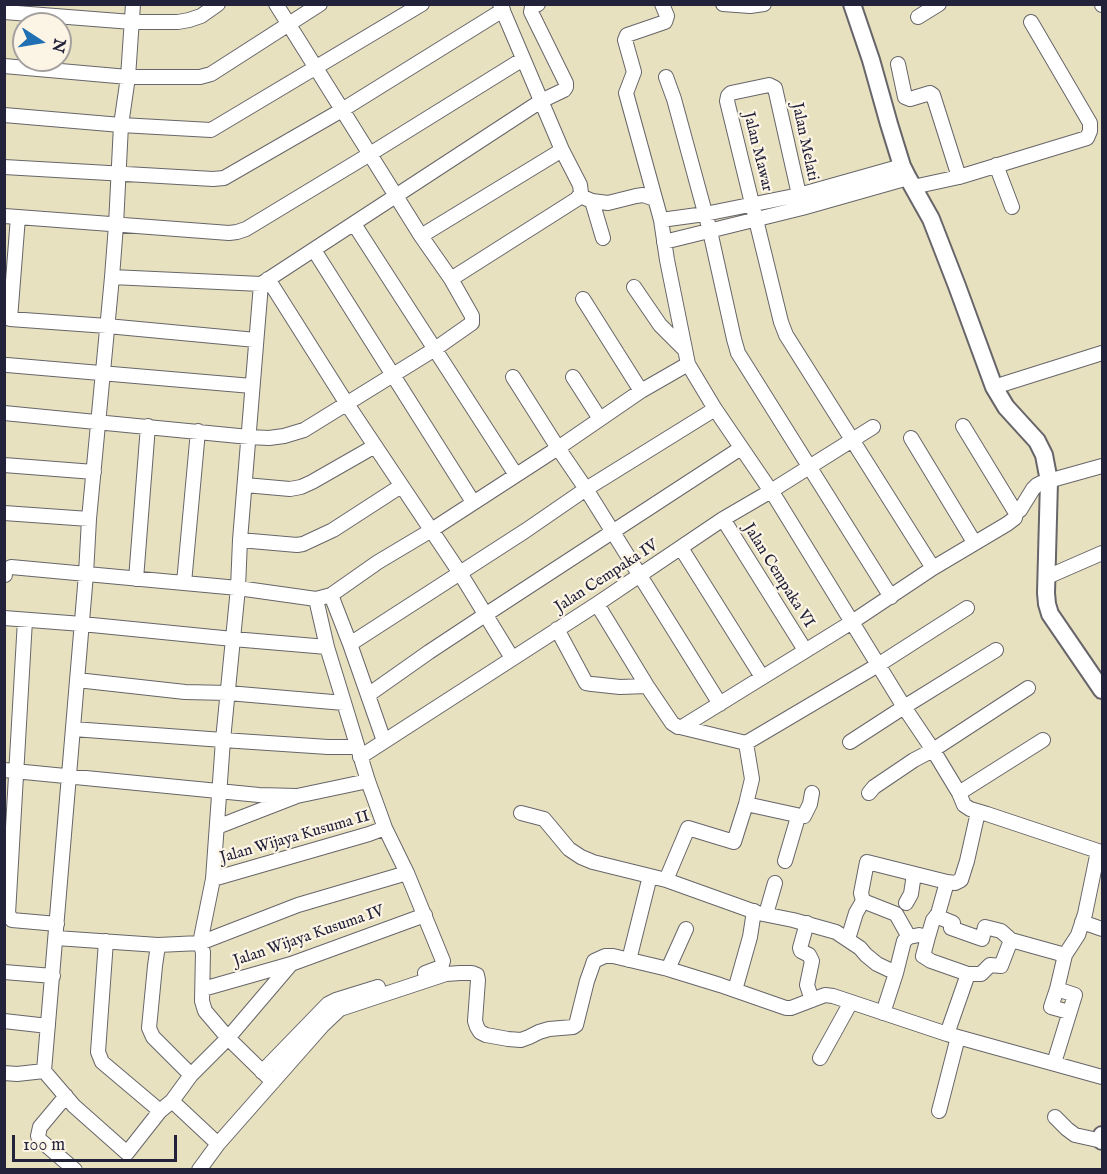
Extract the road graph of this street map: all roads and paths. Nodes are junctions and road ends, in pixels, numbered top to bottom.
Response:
1 (133, 4) edge
2 (218, 4) edge
3 (276, 4) edge
4 (320, 4) edge
5 (422, 4) edge
6 (538, 4) edge
7 (662, 4) edge
8 (723, 4) edge
9 (764, 4) edge
10 (852, 4) edge
11 (939, 4) edge
12 (501, 8) edge
13 (4, 12) edge
14 (918, 17) dead end
15 (132, 22) junction
16 (1031, 22) dead end
17 (289, 26) junction
18 (523, 59) junction
19 (898, 64) dead end
20 (4, 66) edge
21 (317, 68) junction
22 (128, 77) junction
23 (666, 77) dead end
24 (749, 90) joint
25 (541, 101) junction
26 (342, 110) junction
27 (4, 115) edge
28 (121, 125) junction
29 (562, 150) junction
30 (370, 154) junction
31 (996, 165) junction
32 (4, 167) edge
33 (118, 173) junction
34 (908, 177) junction
35 (959, 177) junction
36 (397, 196) junction
37 (586, 199) junction
38 (655, 199) junction
39 (800, 201) junction
40 (753, 204) junction
41 (1012, 207) dead end
42 (705, 214) junction
43 (11, 216) edge
44 (756, 219) junction
45 (661, 220) junction
46 (354, 224) junction
47 (116, 225) junction
48 (710, 231) junction
49 (421, 236) junction
50 (603, 238) dead end
51 (664, 242) junction
52 (314, 250) junction
53 (9, 269) edge
54 (112, 277) junction
55 (451, 279) junction
56 (265, 282) junction
57 (634, 287) dead end
58 (584, 299) dead end
59 (7, 319) edge
60 (107, 326) junction
61 (256, 340) junction
62 (435, 349) junction
63 (1102, 353) edge
64 (686, 357) junction
65 (7, 365) dead end
66 (104, 374) junction
67 (393, 375) junction
68 (513, 377) dead end
69 (573, 377) dead end
70 (252, 386) junction
71 (994, 387) junction
72 (641, 391) junction
73 (347, 404) junction
74 (715, 409) junction
75 (4, 413) edge
76 (600, 418) junction
77 (98, 421) junction
78 (148, 426) junction
79 (873, 426) dead end
80 (963, 426) dead end
81 (198, 432) junction
82 (249, 437) junction
83 (911, 438) dead end
84 (852, 440) junction
85 (375, 446) junction
86 (558, 448) junction
87 (741, 448) junction
88 (4, 465) edge
89 (1102, 466) edge
90 (809, 467) junction
91 (94, 472) junction
92 (516, 475) junction
93 (1049, 481) junction
94 (245, 485) junction
95 (401, 486) junction
96 (586, 489) junction
97 (771, 491) junction
98 (473, 502) junction
99 (4, 513) edge
100 (1016, 513) junction
101 (89, 519) junction
102 (723, 519) junction
103 (430, 531) junction
104 (613, 532) junction
105 (240, 540) junction
106 (974, 542) junction
107 (681, 548) junction
108 (1102, 553) edge
109 (933, 568) junction
110 (7, 573) edge
111 (460, 573) junction
112 (86, 574) junction
113 (639, 575) junction
114 (1047, 577) junction
115 (136, 579) junction
116 (184, 583) junction
117 (238, 588) junction
118 (331, 595) junction
119 (891, 597) junction
120 (316, 599) junction
121 (597, 603) junction
122 (967, 608) dead end
123 (485, 615) junction
124 (4, 618) edge
125 (25, 620) junction
126 (852, 622) junction
127 (82, 624) junction
128 (557, 629) junction
129 (233, 639) junction
130 (351, 644) junction
131 (327, 647) junction
132 (805, 650) junction
133 (996, 650) dead end
134 (512, 658) junction
135 (878, 665) junction
136 (762, 677) junction
137 (77, 680) junction
138 (648, 686) junction
139 (1028, 688) dead end
140 (1102, 690) edge
141 (228, 693) junction
142 (368, 695) junction
143 (344, 703) junction
144 (720, 704) junction
145 (904, 707) junction
146 (680, 727) junction
147 (73, 729) junction
148 (1043, 740) dead end
149 (223, 741) junction
150 (384, 741) junction
151 (850, 742) dead end
152 (746, 743) junction
153 (933, 750) junction
154 (359, 752) junction
155 (10, 771) edge
156 (69, 776) junction
157 (368, 781) junction
158 (220, 791) junction
159 (812, 793) dead end
160 (868, 793) dead end
161 (959, 793) junction
162 (297, 796) junction
163 (746, 804) junction
164 (978, 812) junction
165 (521, 813) dead end
166 (798, 817) junction
167 (217, 827) junction
168 (386, 828) junction
169 (785, 861) dead end
170 (407, 873) junction
171 (914, 873) junction
172 (650, 876) junction
173 (213, 879) junction
174 (666, 880) junction
175 (947, 882) junction
176 (776, 883) dead end
177 (863, 901) junction
178 (906, 903) dead end
179 (760, 913) junction
180 (425, 915) junction
181 (936, 916) junction
182 (1082, 922) junction
183 (807, 923) junction
184 (686, 928) dead end
185 (1102, 929) edge
186 (56, 931) junction
187 (909, 937) junction
188 (928, 937) junction
189 (848, 939) junction
190 (1011, 940) junction
191 (106, 941) junction
192 (200, 943) junction
193 (158, 945) junction
194 (1065, 955) junction
195 (629, 960) junction
196 (291, 964) junction
197 (668, 969) junction
198 (4, 972) edge
199 (896, 973) junction
200 (968, 974) junction
201 (52, 976) junction
202 (203, 989) junction
203 (735, 990) junction
204 (812, 999) junction
205 (851, 1002) junction
206 (883, 1013) junction
207 (4, 1022) edge
208 (48, 1026) junction
209 (953, 1036) junction
210 (228, 1038) junction
211 (820, 1058) dead end
212 (1054, 1064) junction
213 (44, 1071) junction
214 (262, 1072) junction
215 (11, 1074) edge
216 (191, 1075) junction
217 (1102, 1077) edge
218 (273, 1082) junction
219 (4, 1087) edge
220 (66, 1096) junction
221 (172, 1101) junction
222 (939, 1111) dead end
223 (160, 1112) junction
224 (1055, 1117) dead end
225 (1102, 1139) edge
226 (218, 1144) junction
227 (73, 1169) edge
228 (199, 1170) edge

1 - 15 street
2 - 15 street
3 - 17 street
4 - 17 street
5 - 21 street
6 - 25 street
7 - 38 street
8 - 9 street
10 - 34 street
11 - 14 street
12 - 18 street
12 - 26 street
13 - 15 street
15 - 22 street
16 - 31 street
17 - 21 street
17 - 22 street
18 - 25 street
18 - 30 street
19 - 35 street
20 - 22 street
21 - 26 street
21 - 28 street
22 - 28 street
23 - 42 street
24 - 39 street, Jalan Melati
24 - 40 street, Jalan Mawar
25 - 29 street
25 - 36 street
26 - 30 street
26 - 33 street
27 - 28 street
28 - 33 street
29 - 37 street
29 - 49 street
30 - 36 street
30 - 47 street
31 - 35 street
31 - 41 street
32 - 33 street
33 - 47 street
34 - 35 street
34 - 39 street
34 - 71 street
36 - 46 street
36 - 49 street
37 - 38 street
37 - 50 street
37 - 55 street
38 - 45 street
39 - 40 street
39 - 44 street
40 - 42 street
40 - 44 street
42 - 45 street
42 - 48 street
43 - 47 street
43 - 53 street
44 - 48 street
44 - 84 street
45 - 51 street
46 - 52 street
46 - 62 street
47 - 54 street
48 - 51 street
48 - 90 street
49 - 55 street
51 - 64 street
52 - 56 street
52 - 67 street
53 - 59 street
54 - 56 street
54 - 60 street
55 - 62 street
56 - 61 street
56 - 73 street
57 - 64 street
58 - 72 street
59 - 60 street
60 - 61 street
60 - 66 street
61 - 70 street
62 - 67 street
62 - 92 street
63 - 71 street
64 - 72 street
64 - 74 street
65 - 66 street
66 - 70 street
66 - 77 street
67 - 73 street
67 - 98 street
68 - 86 street
69 - 76 street
70 - 82 street
71 - 93 street
72 - 76 street
73 - 82 street
73 - 85 street
74 - 87 street
74 - 96 street
75 - 77 street
76 - 86 street
77 - 78 street
77 - 91 street
78 - 81 street
78 - 115 street
79 - 84 street, Jalan Cempaka IV
80 - 100 street
81 - 82 street
81 - 116 street
82 - 94 street
83 - 106 street
84 - 90 street, Jalan Cempaka IV
84 - 109 street
85 - 94 street
85 - 95 street
86 - 92 street
86 - 96 street
87 - 97 street
87 - 104 street
88 - 91 street
89 - 93 street
90 - 97 street, Jalan Cempaka IV
90 - 119 street
91 - 101 street
92 - 98 street
93 - 100 street
93 - 114 street
94 - 105 street
95 - 103 street
95 - 105 street
96 - 104 street
96 - 111 street
97 - 102 street, Jalan Cempaka IV
97 - 126 street
98 - 103 street
99 - 101 street
100 - 106 street
101 - 112 street
102 - 107 street, Jalan Cempaka IV
102 - 132 street, Jalan Cempaka VI
103 - 111 street
103 - 118 street
104 - 113 street
104 - 123 street
105 - 117 street
106 - 109 street
107 - 113 street, Jalan Cempaka IV
107 - 136 street
108 - 114 street
109 - 119 street
110 - 112 street
111 - 123 street
111 - 130 street
112 - 115 street
112 - 127 street
113 - 121 street, Jalan Cempaka IV
113 - 144 street
114 - 140 street
115 - 116 street
116 - 117 street
117 - 120 street
117 - 129 street
118 - 120 street
118 - 130 street
119 - 126 street
120 - 131 street
121 - 128 street, Jalan Cempaka IV
121 - 138 street
122 - 135 street
123 - 134 street
123 - 142 street
124 - 125 street
125 - 127 street
125 - 155 street
126 - 132 street
126 - 135 street
127 - 129 street
127 - 137 street
128 - 134 street, Jalan Cempaka IV
128 - 138 street
129 - 131 street
129 - 141 street
130 - 142 street
131 - 143 street
132 - 136 street
133 - 145 street
134 - 150 street, Jalan Cempaka IV
135 - 145 street
135 - 152 street
136 - 144 street
137 - 141 street
137 - 147 street
138 - 146 street
139 - 153 street
141 - 143 street
141 - 149 street
142 - 150 street
143 - 154 street
144 - 146 street
145 - 151 street
145 - 153 street
146 - 152 street
147 - 149 street
147 - 156 street
148 - 161 street
149 - 154 street
149 - 158 street
150 - 154 street, Jalan Cempaka IV
152 - 163 street
153 - 160 street
153 - 161 street
154 - 157 street
155 - 156 street
155 - 186 street
156 - 158 street
156 - 186 street
157 - 162 street
157 - 168 street
158 - 162 street
158 - 167 street
159 - 166 street
161 - 164 street
162 - 167 street
163 - 166 street
163 - 174 street
164 - 175 street
164 - 182 street
165 - 172 street
166 - 169 street
167 - 173 street
168 - 170 street
168 - 173 street, Jalan Wijaya Kusuma II
170 - 180 street
170 - 192 street
171 - 175 street
171 - 177 street
171 - 178 street
172 - 174 street
172 - 195 street
173 - 192 street
174 - 179 street
175 - 181 street
176 - 179 street
177 - 187 street
177 - 189 street
179 - 183 street
179 - 203 street
180 - 196 street, Jalan Wijaya Kusuma IV
180 - 214 street
181 - 188 street
181 - 190 street
182 - 185 street
182 - 194 street
183 - 189 street
183 - 204 street
184 - 197 street
186 - 191 street
186 - 201 street
187 - 188 street
187 - 199 street
188 - 200 street
189 - 199 street
190 - 194 street
190 - 200 street
191 - 193 street
191 - 223 street
192 - 193 street
192 - 202 street
193 - 216 street
194 - 212 street
195 - 197 street
195 - 218 street
196 - 202 street, Jalan Wijaya Kusuma IV
196 - 210 street
197 - 203 street
198 - 201 street
199 - 206 street
200 - 209 street
201 - 208 street
202 - 210 street
203 - 204 street
204 - 205 street
205 - 206 street
205 - 211 street
206 - 209 street
207 - 208 street
208 - 213 street
209 - 212 street
209 - 222 street
210 - 214 street
210 - 216 street
212 - 217 street
213 - 215 street
213 - 220 street
214 - 218 street
215 - 219 street
216 - 221 street
218 - 226 street
220 - 223 street
220 - 227 street
221 - 223 street
221 - 226 street
224 - 225 street
226 - 228 street

